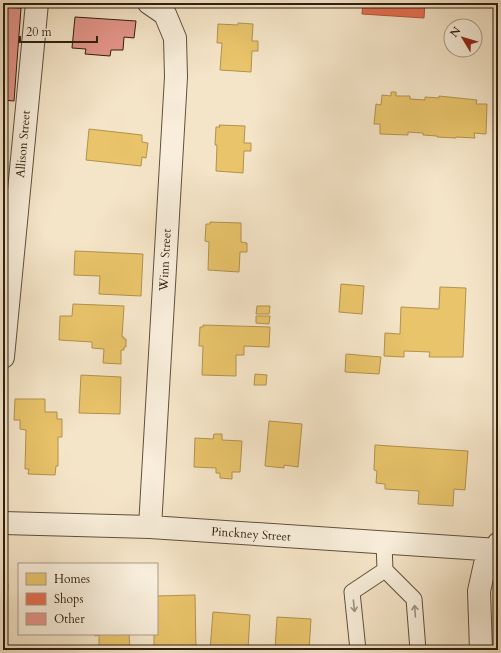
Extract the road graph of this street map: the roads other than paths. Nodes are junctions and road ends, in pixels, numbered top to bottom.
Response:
1 (37, 3) edge
2 (149, 3) edge
3 (3, 358) edge
4 (3, 523) edge
5 (150, 527) junction
6 (384, 543) junction
7 (497, 548) edge
8 (385, 570) junction
9 (358, 650) edge
10 (418, 650) edge
11 (481, 650) edge

1 - 3 street, Allison Street
2 - 5 street, Winn Street
4 - 5 street, Pinckney Street
5 - 6 street, Pinckney Street
6 - 7 street, Pinckney Street
6 - 8 lane
7 - 11 street
8 -> 9 lane
10 -> 8 lane

